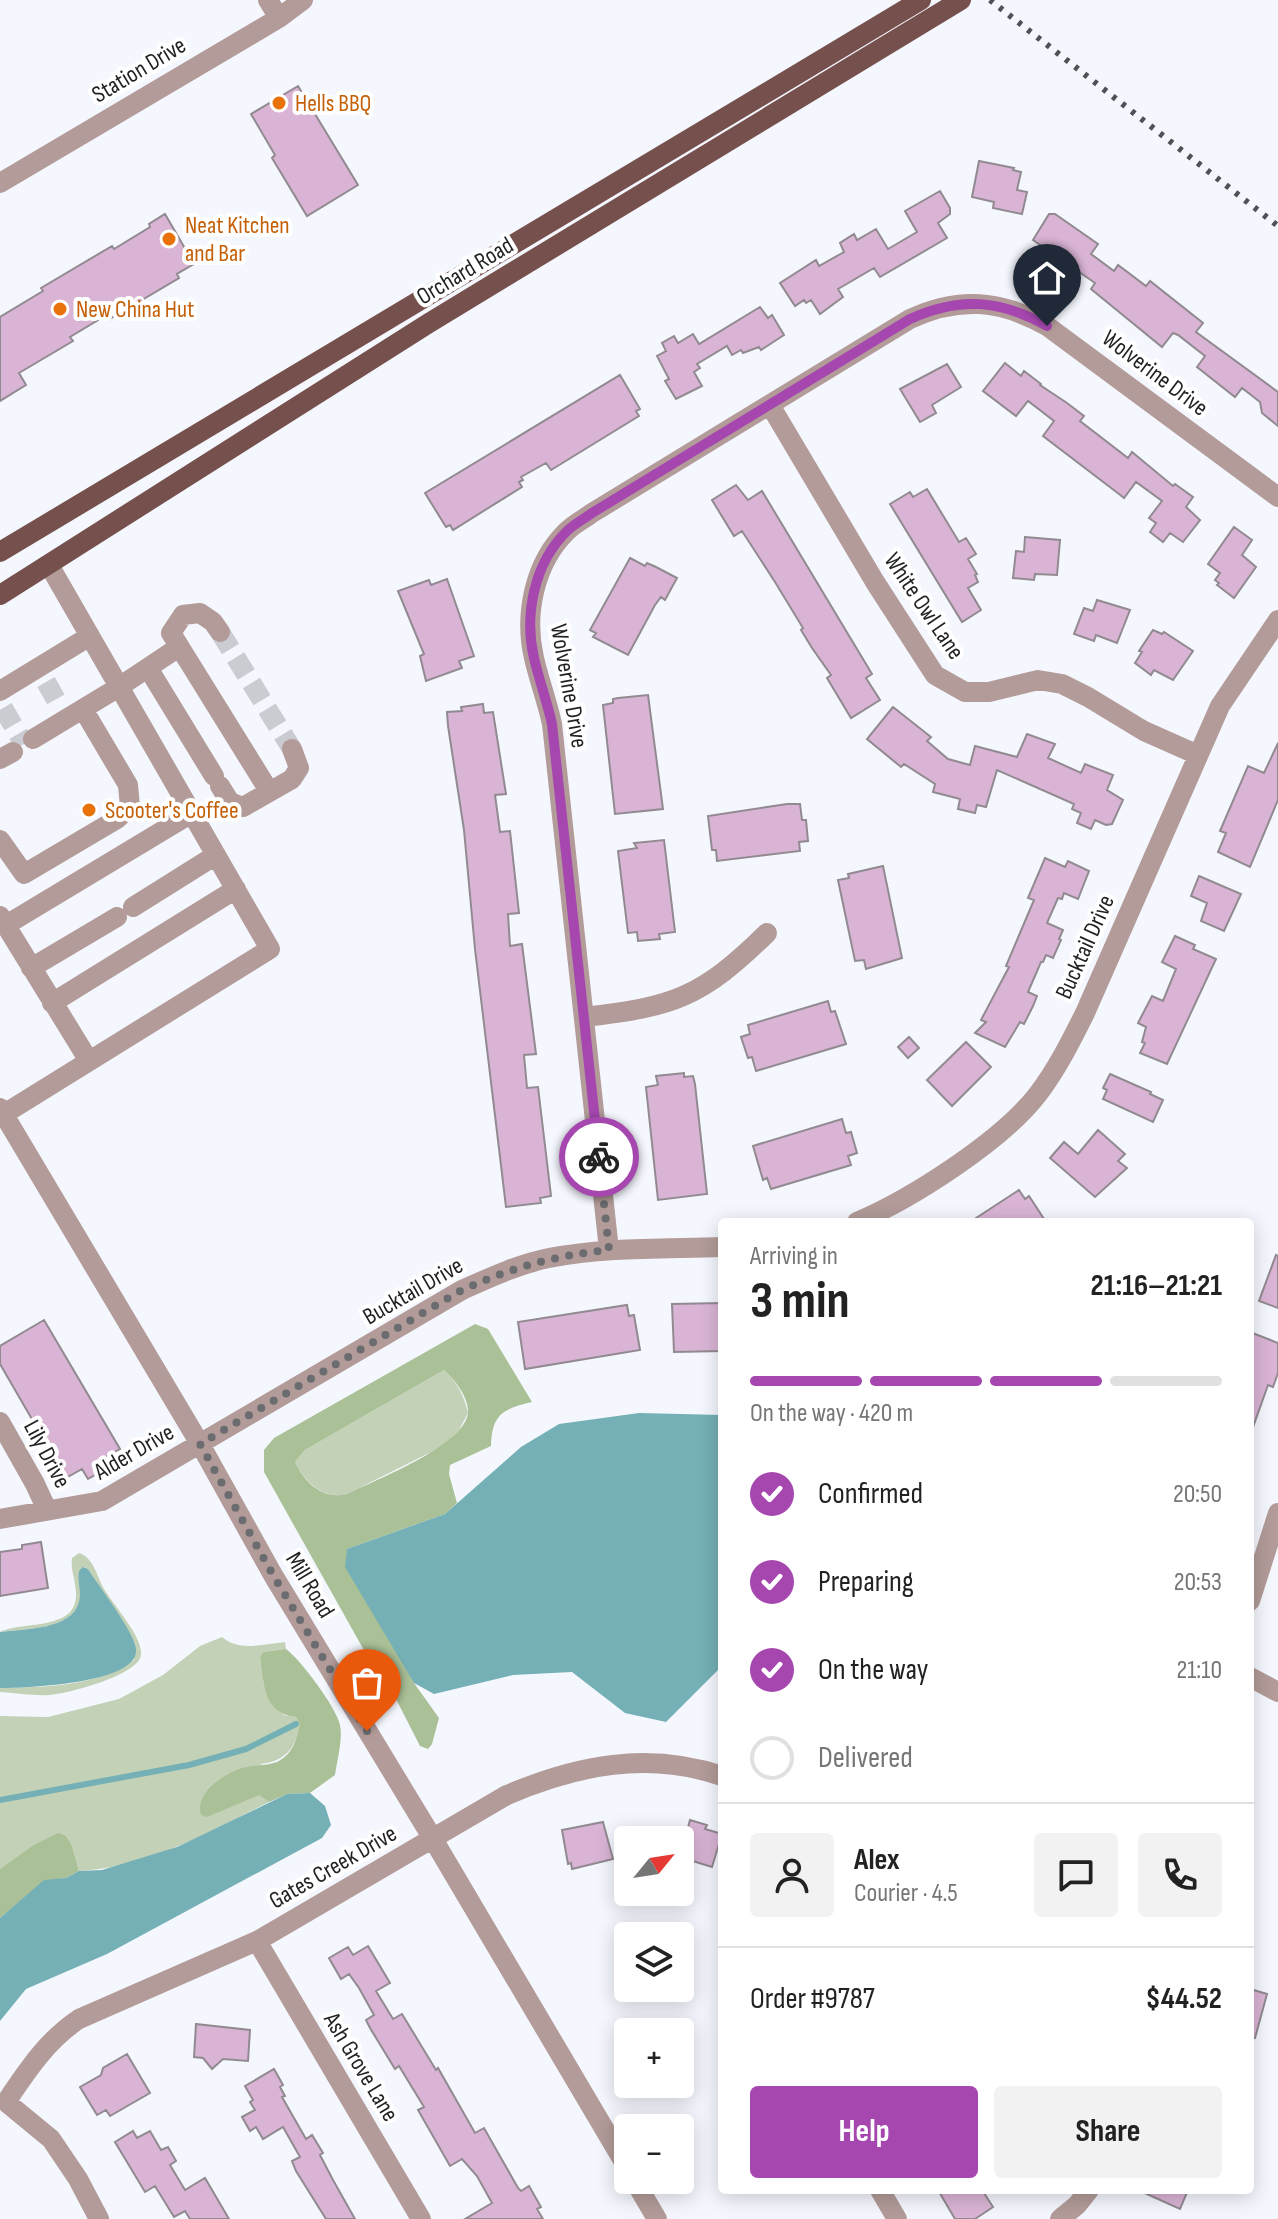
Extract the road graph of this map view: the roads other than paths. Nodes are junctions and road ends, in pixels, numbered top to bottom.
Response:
1 (303, 0) edge
2 (921, 0) edge
3 (961, 0) edge
4 (274, 9) edge
5 (895, 27) junction
6 (0, 183) edge
7 (770, 405) junction
8 (1278, 497) edge
9 (0, 552) edge
10 (49, 565) junction
11 (0, 595) edge
12 (1278, 620) edge
13 (220, 632) tunnel mouth
14 (90, 636) junction
15 (179, 647) junction
16 (148, 668) junction
17 (119, 687) junction
18 (1, 701) edge
19 (70, 711) junction
20 (33, 739) dead end
21 (292, 749) tunnel mouth
22 (1198, 755) junction
23 (269, 791) junction
24 (192, 813) junction
25 (0, 840) edge
26 (216, 855) junction
27 (236, 889) junction
28 (3, 921) edge
29 (767, 933) dead end
30 (31, 968) junction
31 (52, 1003) junction
32 (584, 1017) junction
33 (89, 1061) junction
34 (2, 1111) edge
35 (864, 1218) edge
36 (718, 1247) edge
37 (609, 1250) junction
38 (0, 1422) edge
39 (200, 1444) junction
40 (47, 1510) junction
41 (1278, 1513) edge
42 (0, 1519) edge
43 (1254, 1588) edge
44 (1254, 1679) edge
45 (1278, 1692) edge
46 (718, 1775) edge
47 (433, 1839) junction
48 (257, 1941) junction
49 (3, 2102) edge
50 (614, 2145) edge
51 (642, 2194) edge
52 (882, 2194) edge
53 (1085, 2194) edge
54 (99, 2219) edge
55 (421, 2219) edge
56 (657, 2219) edge
57 (897, 2219) edge
58 (1060, 2219) edge

1 - 4 street, Station Drive
2 - 5 main road, Orchard Road
3 - 5 main road, Orchard Road
4 - 6 street, Station Drive
5 - 9 main road, Orchard Road
5 - 10 main road, Orchard Road
7 - 8 street, Wolverine Drive
7 - 22 street, White Owl Lane
7 - 32 street, Wolverine Drive
10 - 11 main road, Orchard Road
10 - 14 street
12 - 22 street, Bucktail Drive
13 - 15 street
14 - 17 street
14 - 18 street
15 - 16 street
15 - 23 street
16 - 17 street
16 - 23 street
17 - 19 street
17 - 24 street
19 - 20 street
19 - 25 street
21 - 23 street
22 - 35 street, Bucktail Drive
24 - 26 street
24 - 28 street
26 - 27 street
26 - 30 street
27 - 31 street
27 - 33 street
28 - 30 street
29 - 32 street
30 - 31 street
31 - 33 street
32 - 37 street, Wolverine Drive
33 - 34 street
34 - 39 street, Mill Road
36 - 37 street, Bucktail Drive
37 - 39 street, Bucktail Drive
38 - 40 street, Lily Drive
39 - 40 street, Alder Drive
39 - 47 street, Mill Road
40 - 42 street, Alder Drive
41 - 43 street
44 - 45 street
46 - 47 street, Gates Creek Drive
47 - 48 street, Gates Creek Drive
47 - 50 street, Mill Road
48 - 49 street, Gates Creek Drive
48 - 55 street, Ash Grove Lane
49 - 54 street
51 - 56 street
52 - 57 street
53 - 58 street

